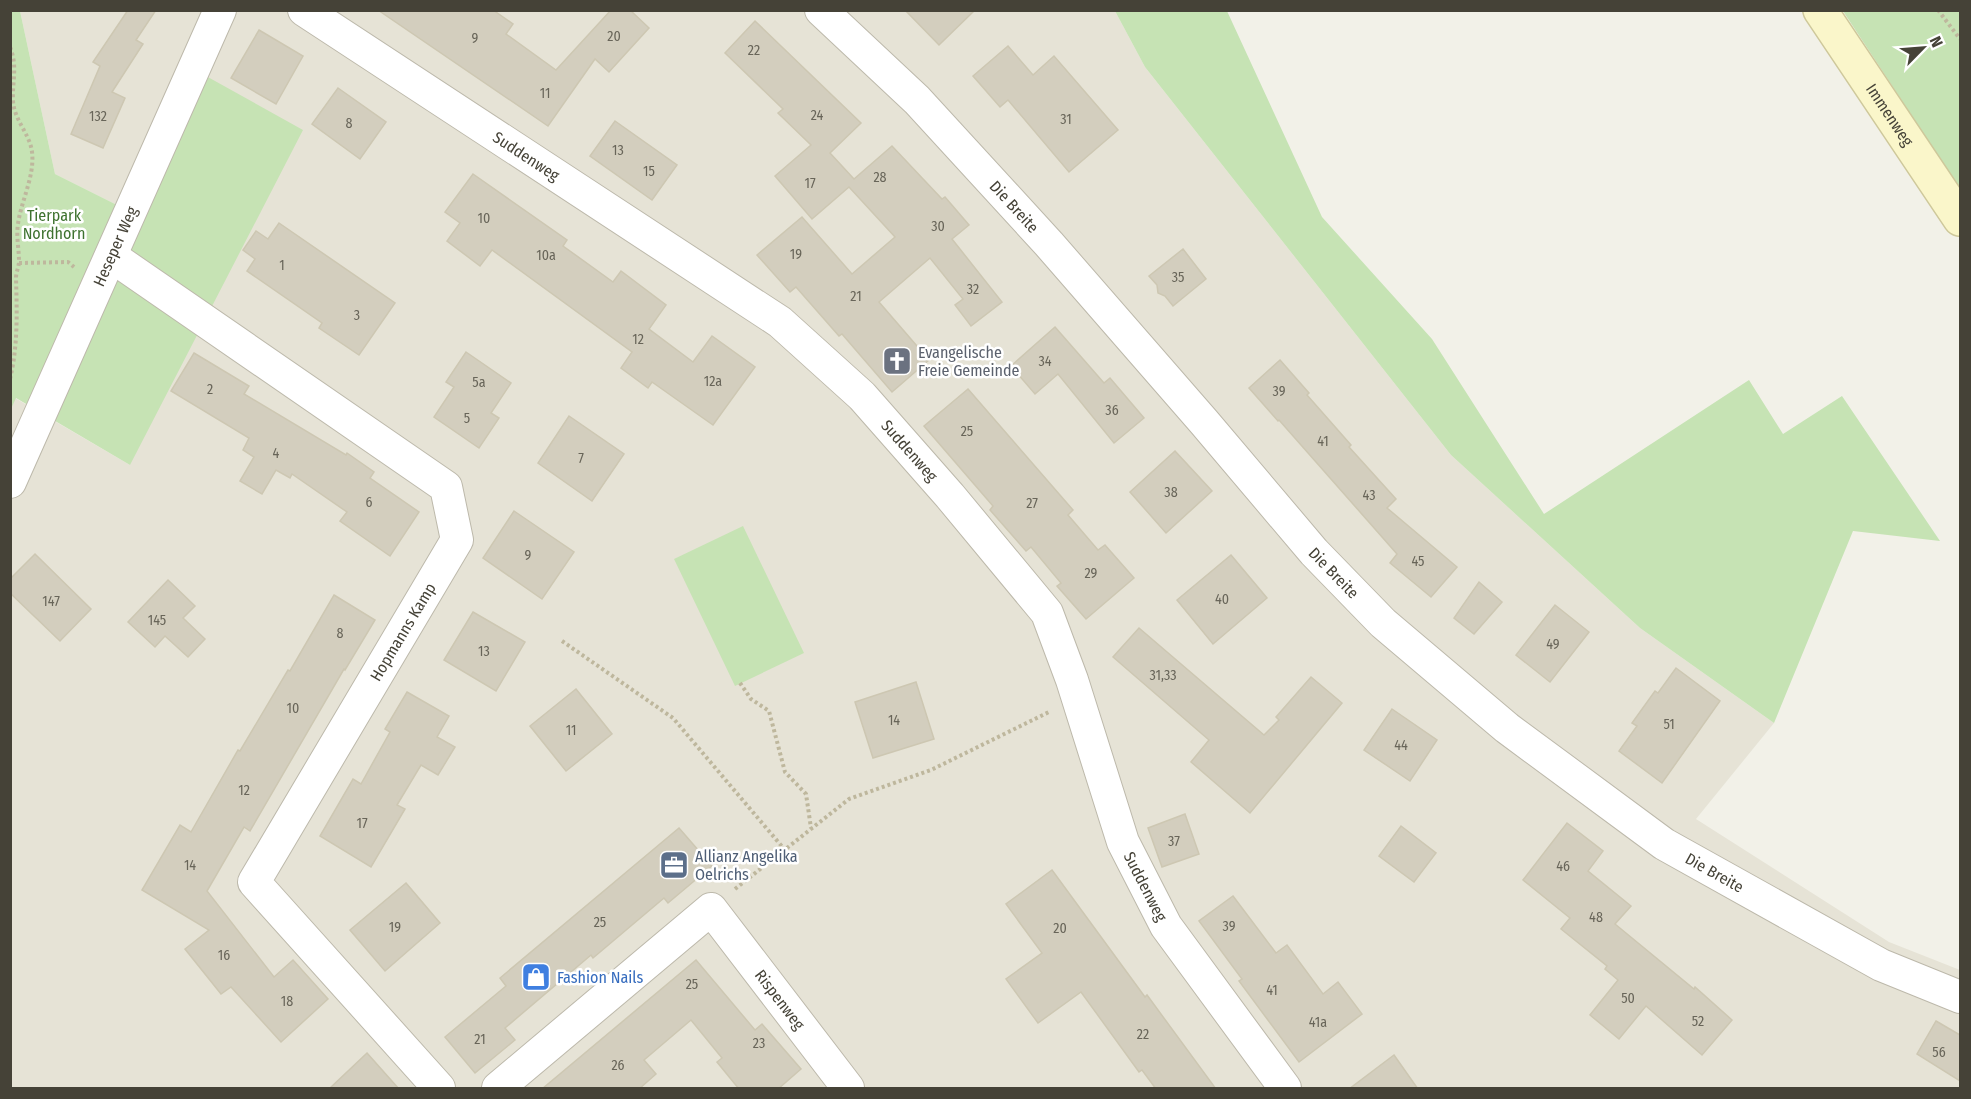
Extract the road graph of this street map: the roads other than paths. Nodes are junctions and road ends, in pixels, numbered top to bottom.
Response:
1 (220, 10) edge
2 (303, 10) edge
3 (821, 10) edge
4 (1820, 10) edge
5 (1960, 219) edge
6 (105, 270) junction
7 (10, 482) edge
8 (1960, 997) edge
9 (439, 1089) edge
10 (498, 1089) edge
11 (848, 1089) edge
12 (1285, 1089) edge

1 - 6 street, Heseper Weg
2 - 12 street, Suddenweg
3 - 8 street, Die Breite
4 - 5 street, Immenweg
6 - 7 street, Heseper Weg
6 - 9 street, Hopmanns Kamp
10 - 11 street, Rispenweg

